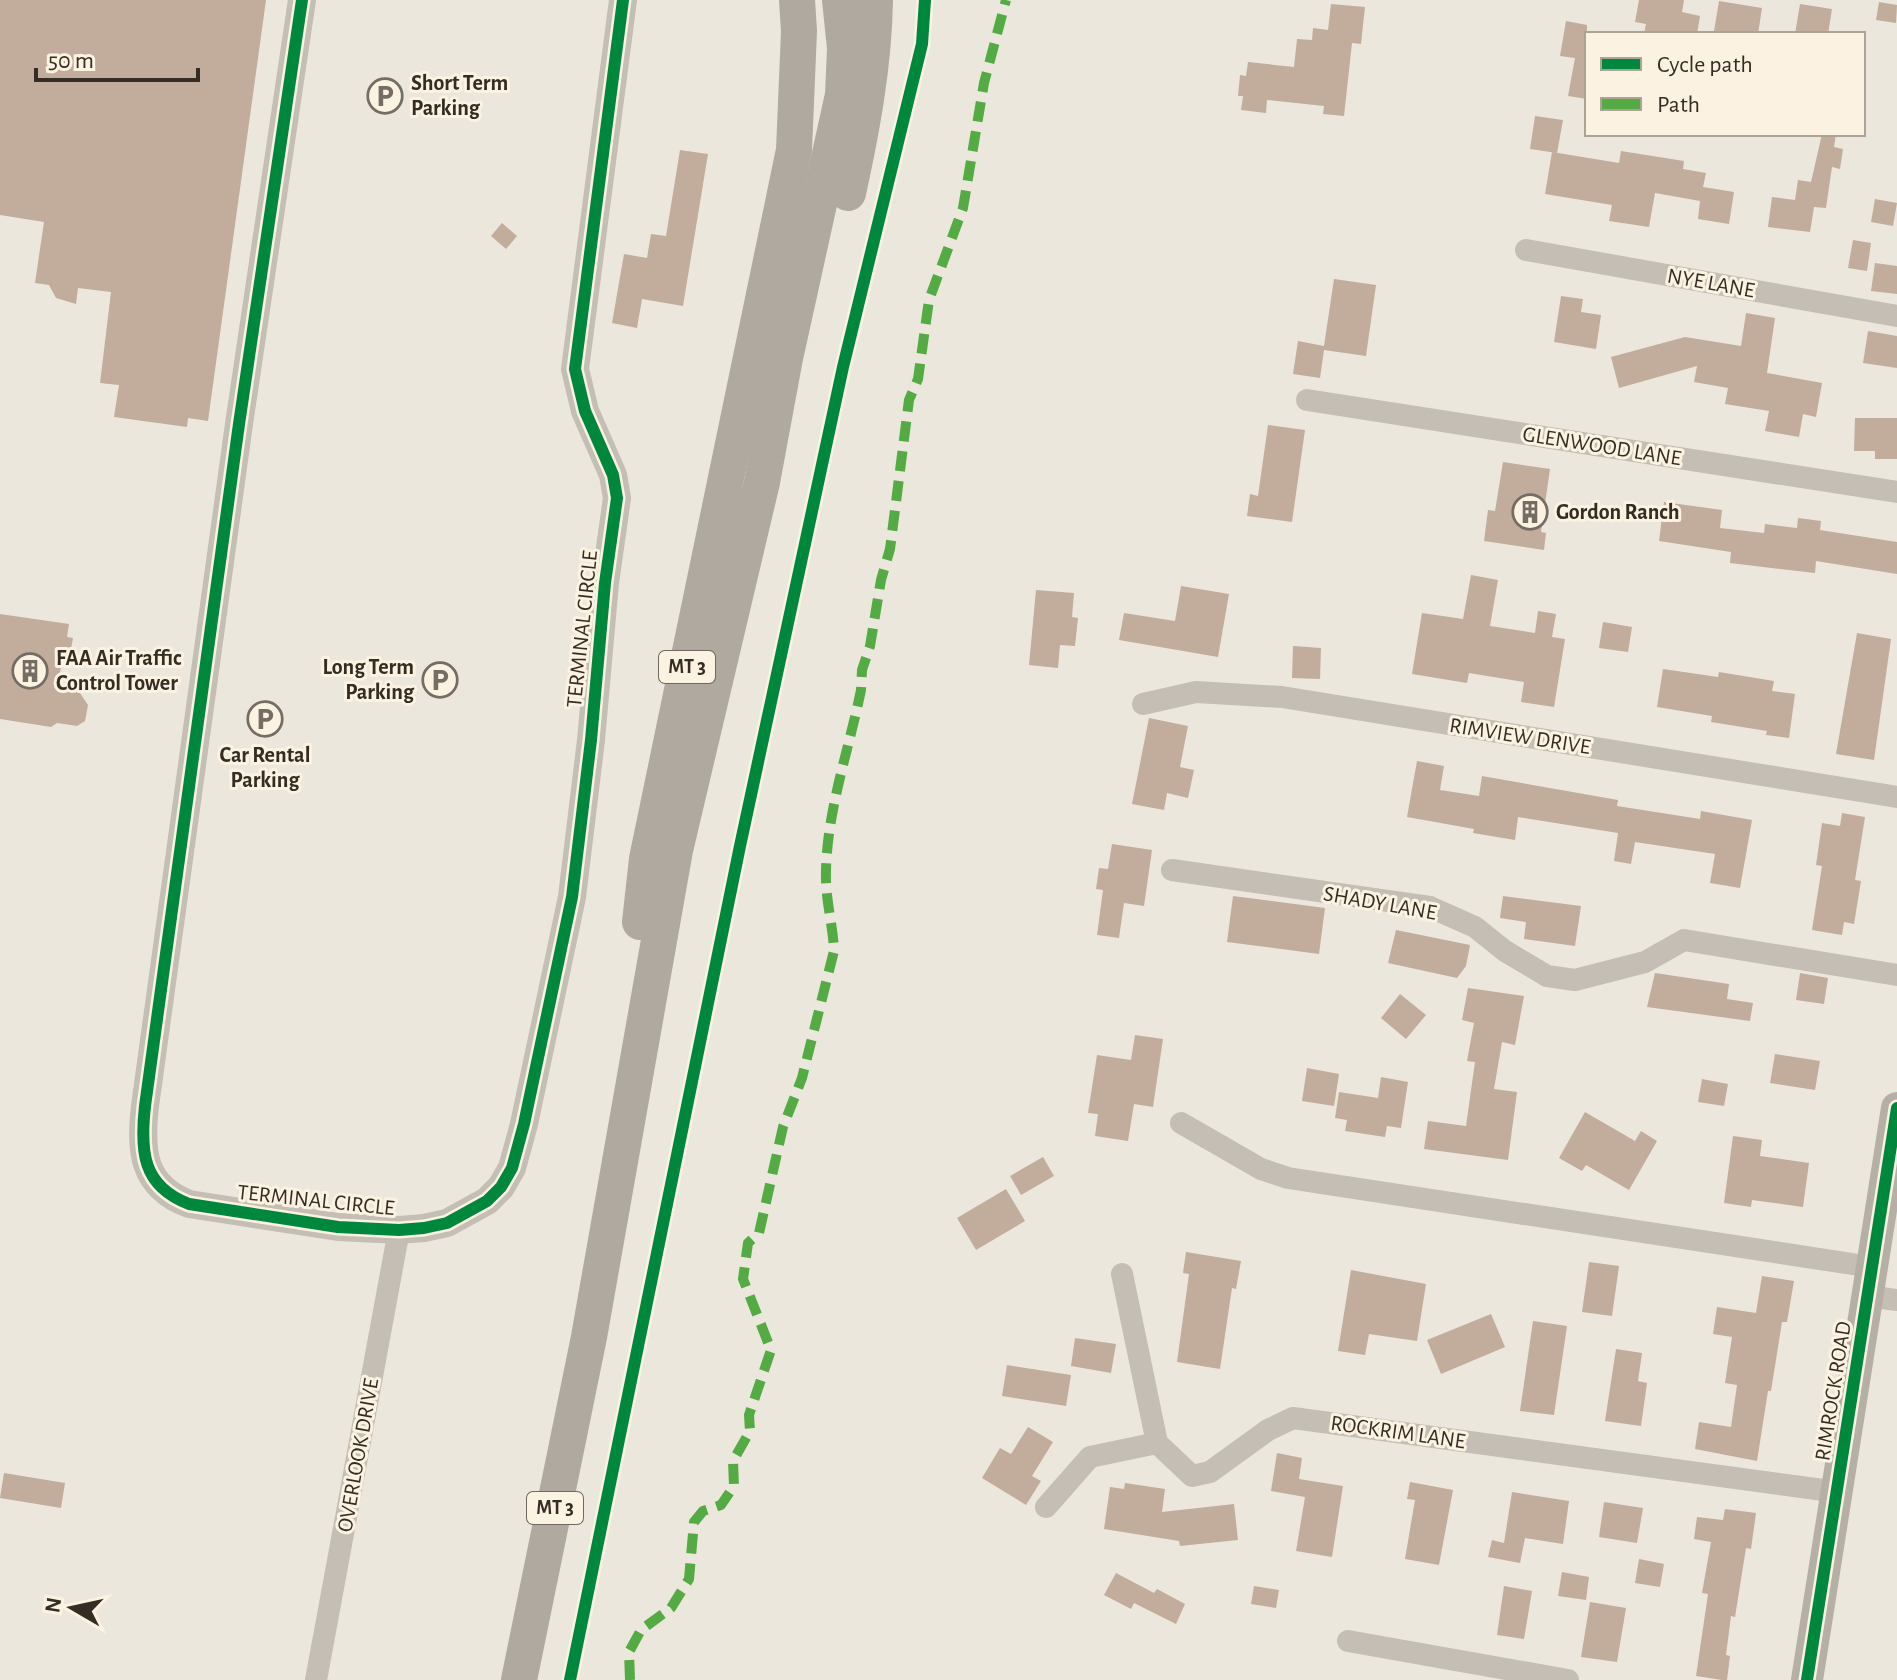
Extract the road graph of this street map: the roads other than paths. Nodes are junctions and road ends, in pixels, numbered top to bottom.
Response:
1 (302, 0) edge
2 (623, 0) edge
3 (797, 0) edge
4 (840, 0) edge
5 (875, 0) edge
6 (1526, 250) dead end
7 (1897, 316) edge
8 (1307, 400) dead end
9 (762, 482) junction
10 (1897, 492) edge
11 (1143, 704) dead end
12 (1897, 797) edge
13 (1172, 870) dead end
14 (1897, 975) edge
15 (1897, 1108) edge
16 (1181, 1123) dead end
17 (399, 1230) junction
18 (1122, 1274) dead end
19 (1879, 1288) edge
20 (589, 1337) junction
21 (1157, 1443) junction
22 (1838, 1492) junction
23 (1046, 1507) dead end
24 (1348, 1641) dead end
25 (316, 1680) edge
26 (519, 1680) edge
27 (1568, 1680) edge
28 (1807, 1680) edge

1 - 17 street, TERMINAL CIRCLE
2 - 17 street, TERMINAL CIRCLE
3 - 20 highway, MT 3
4 - 9 highway
5 - 9 highway, MT 3
6 - 7 street, NYE LANE
8 - 10 street, GLENWOOD LANE
9 - 20 highway, MT 3
11 - 12 street, RIMVIEW DRIVE
13 - 14 street, SHADY LANE
15 - 19 main road, RIMROCK ROAD
16 - 19 street
17 - 25 street, OVERLOOK DRIVE
18 - 21 street
19 - 22 main road, RIMROCK ROAD
20 - 26 highway, MT 3
21 - 22 street, ROCKRIM LANE
21 - 23 street
22 - 28 main road, RIMROCK ROAD
24 - 27 street

